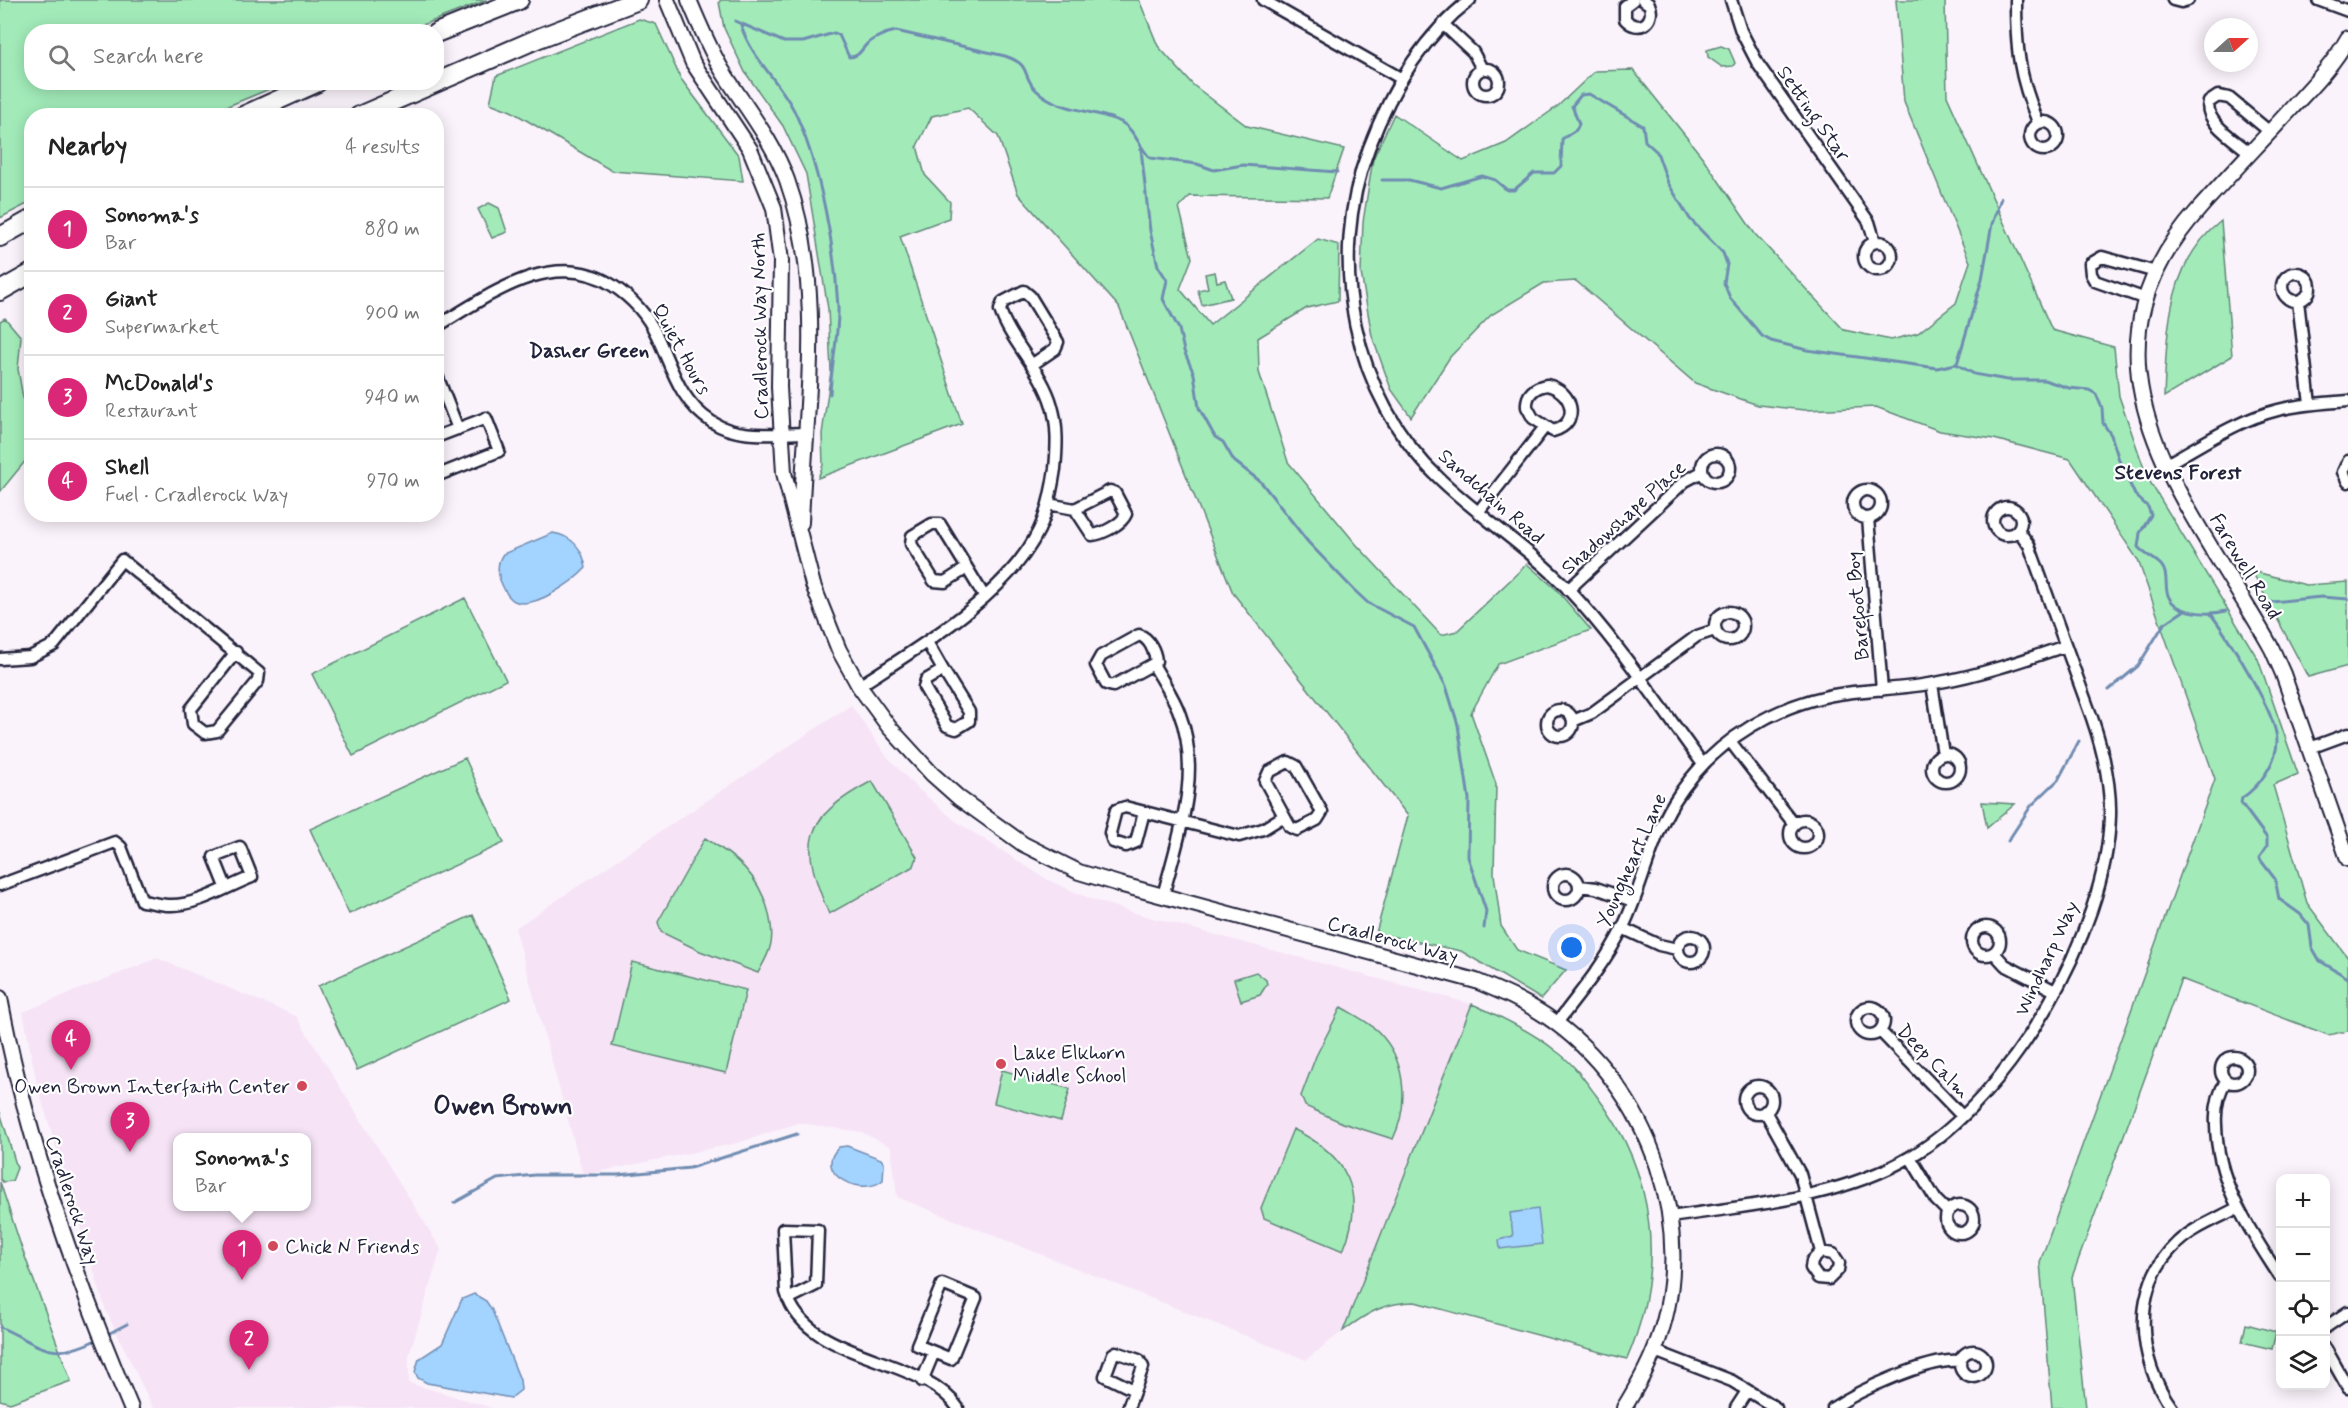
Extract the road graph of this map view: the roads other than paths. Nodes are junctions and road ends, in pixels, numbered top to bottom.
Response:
1 (519, 0) edge
2 (638, 0) edge
3 (667, 0) edge
4 (689, 0) edge
5 (1263, 0) edge
6 (1470, 0) edge
7 (1633, 0) edge
8 (1643, 0) edge
9 (1731, 0) edge
10 (2016, 0) edge
11 (2173, 0) edge
12 (2188, 0) edge
13 (2318, 0) edge
14 (2348, 11) edge
15 (1443, 24) junction
16 (444, 30) edge
17 (2348, 38) edge
18 (1482, 69) dead end
19 (444, 79) edge
20 (1402, 79) junction
21 (300, 90) edge
22 (418, 90) edge
23 (261, 108) edge
24 (377, 108) edge
25 (2038, 122) dead end
26 (2270, 132) junction
27 (2250, 153) junction
28 (24, 224) edge
29 (0, 237) edge
30 (1875, 242) dead end
31 (2156, 272) junction
32 (24, 278) edge
33 (0, 291) edge
34 (2146, 299) junction
35 (2298, 302) dead end
36 (444, 323) edge
37 (1033, 364) junction
38 (444, 393) edge
39 (2348, 401) edge
40 (2310, 404) junction
41 (1544, 428) junction
42 (458, 429) junction
43 (780, 433) junction
44 (806, 433) junction
45 (444, 434) edge
46 (2348, 461) edge
47 (2165, 465) junction
48 (1702, 472) dead end
49 (444, 473) edge
50 (2348, 482) edge
51 (1048, 504) junction
52 (1075, 509) junction
53 (1479, 511) junction
54 (1868, 518) dead end
55 (2018, 530) dead end
56 (801, 531) junction
57 (967, 568) junction
58 (1568, 590) junction
59 (984, 596) junction
60 (1715, 630) dead end
61 (927, 642) junction
62 (2065, 646) junction
63 (236, 652) junction
64 (0, 659) edge
65 (1153, 664) junction
66 (944, 670) junction
67 (1639, 679) junction
68 (1932, 684) junction
69 (859, 686) junction
70 (1882, 690) junction
71 (1573, 721) dead end
72 (2348, 734) edge
73 (1730, 741) junction
74 (2310, 748) junction
75 (1943, 754) dead end
76 (1702, 763) junction
77 (1144, 812) dead end
78 (1284, 816) junction
79 (1182, 822) junction
80 (1794, 824) dead end
81 (2348, 859) edge
82 (0, 885) edge
83 (1580, 886) dead end
84 (226, 887) dead end
85 (1163, 896) junction
86 (1633, 901) junction
87 (1622, 928) junction
88 (1677, 949) dead end
89 (1994, 952) dead end
90 (2055, 991) junction
91 (0, 998) edge
92 (1556, 1024) junction
93 (3, 1028) edge
94 (1880, 1031) dead end
95 (2226, 1081) dead end
96 (1765, 1112) dead end
97 (1962, 1116) junction
98 (1910, 1157) junction
99 (1807, 1194) junction
100 (2237, 1208) junction
101 (1948, 1212) dead end
102 (1670, 1217) junction
103 (1821, 1252) dead end
104 (2276, 1271) edge
105 (788, 1299) junction
106 (2348, 1312) edge
107 (2330, 1324) edge
108 (1654, 1351) junction
109 (934, 1352) junction
110 (2330, 1358) edge
111 (1960, 1361) dead end
112 (922, 1381) junction
113 (2348, 1389) edge
114 (1134, 1390) dead end
115 (1748, 1391) junction
116 (131, 1408) edge
117 (958, 1408) edge
118 (1128, 1408) edge
119 (1624, 1408) edge
120 (1736, 1408) edge
121 (1776, 1408) edge
122 (1833, 1408) edge
123 (2172, 1408) edge

1 - 16 main road
2 - 19 main road
3 - 43 street, Cradlerock Way North
4 - 44 street, Cradlerock Way North
5 - 20 street
6 - 15 street, Sandchain Road
7 - 8 street
9 - 30 street, Setting Star
10 - 25 street
11 - 12 street
13 - 14 street
15 - 18 street
15 - 20 street, Sandchain Road
17 - 26 street, Farewell Road
20 - 53 street, Sandchain Road
21 - 23 main road
22 - 24 main road
26 - 27 street, Farewell Road
26 - 27 street
27 - 31 street, Farewell Road
28 - 29 main road
31 - 34 street, Farewell Road
31 - 34 street
32 - 33 main road
34 - 47 street, Farewell Road
35 - 40 street
36 - 43 street, Quiet Hours
37 - 37 street
37 - 51 street
38 - 42 street
39 - 40 street
40 - 47 street
41 - 41 street
41 - 53 street
42 - 45 street
42 - 49 street
43 - 44 street, Quiet Hours
43 - 56 street, Cradlerock Way North
44 - 56 street, Cradlerock Way North
46 - 50 street
47 - 74 street, Farewell Road
48 - 58 street, Shadowshape Place
51 - 52 street
51 - 59 street
52 - 52 street
53 - 58 street, Sandchain Road
54 - 70 street, Barefoot Boy
55 - 62 street, Windharp Way
56 - 69 street, Cradlerock Way North
57 - 57 street
57 - 59 street
58 - 67 street, Sandchain Road
59 - 61 street
60 - 67 street
61 - 66 street
61 - 69 street
62 - 68 street, Youngheart Lane
62 - 90 street, Windharp Way
63 - 63 street
63 - 64 street
65 - 65 street
65 - 79 street
66 - 66 street
67 - 71 street
67 - 76 street, Sandchain Road
68 - 70 street, Youngheart Lane
68 - 75 street
69 - 85 street, Cradlerock Way
70 - 73 street, Youngheart Lane
72 - 74 street
73 - 76 street, Youngheart Lane
73 - 80 street
74 - 81 street, Farewell Road
76 - 86 street, Youngheart Lane
77 - 79 street
78 - 78 street
78 - 79 street
79 - 85 street
82 - 84 street
83 - 86 street
85 - 92 street, Cradlerock Way
86 - 87 street, Youngheart Lane
87 - 88 street
87 - 92 street, Youngheart Lane
89 - 90 street
90 - 97 street, Windharp Way
91 - 93 street, Cradlerock Way
92 - 102 street, Cradlerock Way
93 - 116 street, Cradlerock Way
94 - 97 street, Deep Calm
95 - 100 street
96 - 99 street
97 - 98 street, Windharp Way
98 - 99 street, Windharp Way
98 - 101 street
99 - 102 street, Windharp Way
99 - 103 street
100 - 104 street
100 - 123 street
102 - 108 street, Cradlerock Way
105 - 105 street
105 - 112 street
106 - 107 street
108 - 115 street
108 - 119 street, Cradlerock Way
109 - 109 street
109 - 112 street
110 - 113 street
111 - 122 street
112 - 117 street
114 - 118 street
115 - 120 street
115 - 121 street

